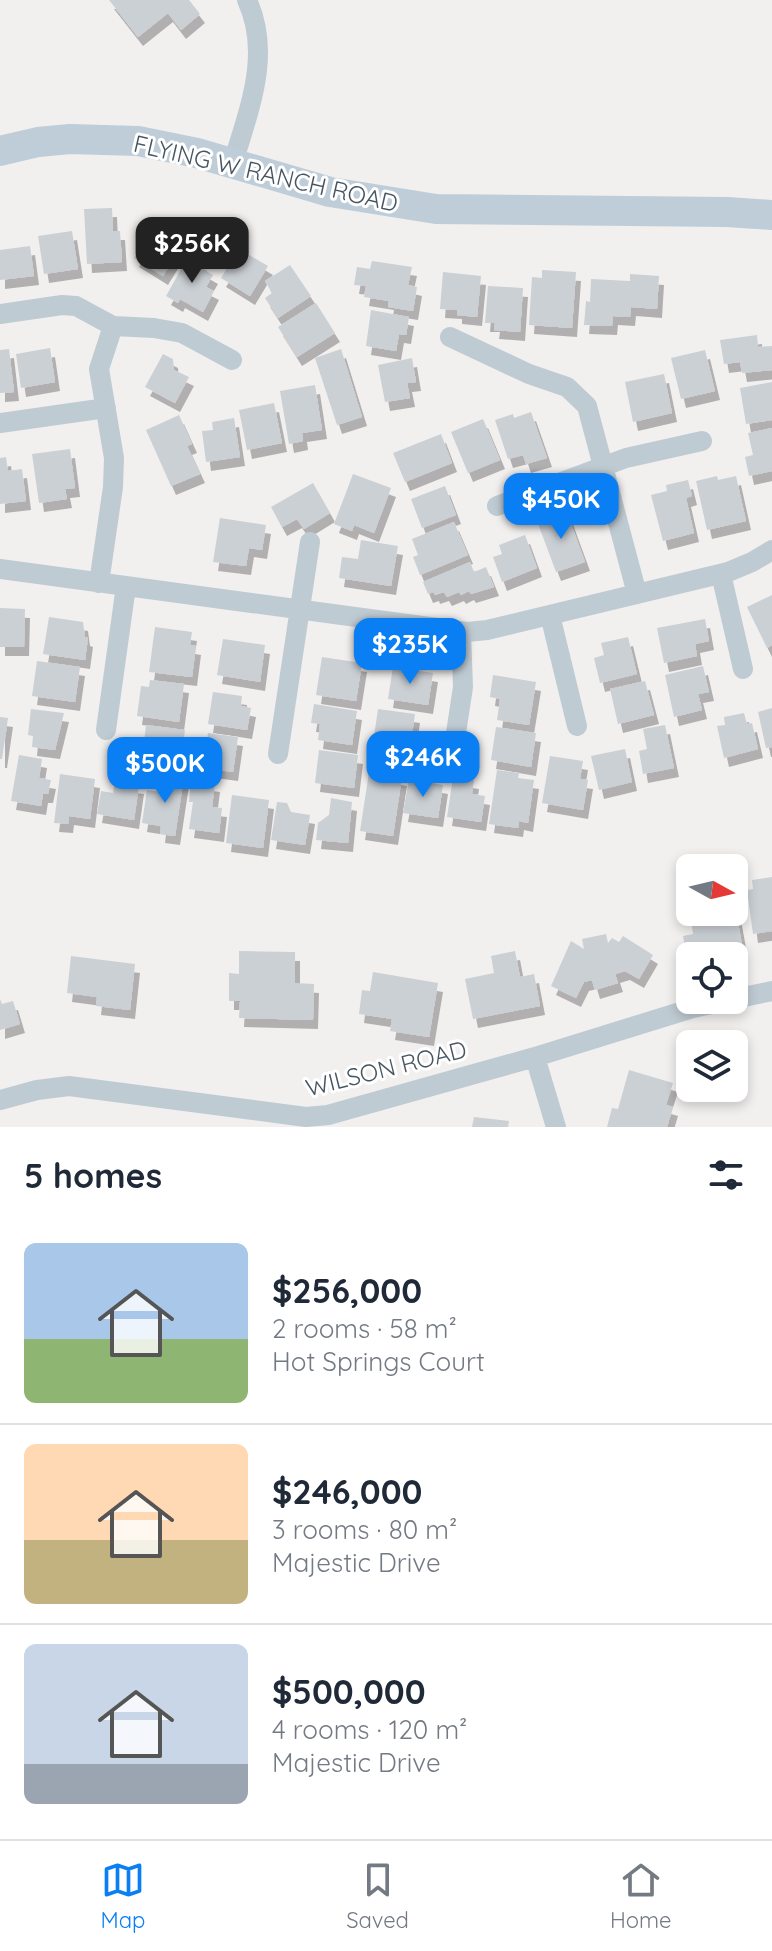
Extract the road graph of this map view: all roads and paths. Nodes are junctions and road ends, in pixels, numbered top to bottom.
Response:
1 (247, 0) edge
2 (0, 151) edge
3 (233, 163) junction
4 (772, 215) edge
5 (0, 314) edge
6 (113, 326) junction
7 (450, 337) dead end
8 (232, 360) dead end
9 (106, 408) junction
10 (0, 423) edge
11 (702, 441) dead end
12 (604, 465) junction
13 (497, 506) dead end
14 (310, 542) dead end
15 (772, 550) edge
16 (0, 569) edge
17 (721, 574) junction
18 (99, 583) junction
19 (126, 586) junction
20 (637, 594) junction
21 (299, 610) junction
22 (550, 615) junction
23 (461, 632) junction
24 (743, 669) dead end
25 (577, 726) dead end
26 (106, 730) dead end
27 (456, 733) dead end
28 (278, 754) dead end
29 (772, 991) edge
30 (748, 996) edge
31 (676, 1013) edge
32 (535, 1057) junction
33 (0, 1100) edge
34 (556, 1127) edge

1 - 3 street
2 - 3 street, FLYING W RANCH ROAD
3 - 4 street, FLYING W RANCH ROAD
5 - 6 street
6 - 8 street
6 - 9 street
7 - 12 street
9 - 10 street
9 - 18 street
11 - 12 street
12 - 13 street
12 - 20 street
14 - 21 street
15 - 17 street
16 - 18 street
17 - 20 street
17 - 24 street
18 - 19 street
19 - 21 street
19 - 26 street
20 - 22 street
21 - 23 street
21 - 28 street
22 - 23 street
22 - 25 street
23 - 27 street
29 - 30 street, WILSON ROAD
31 - 32 street, WILSON ROAD
32 - 33 street, WILSON ROAD
32 - 34 street

